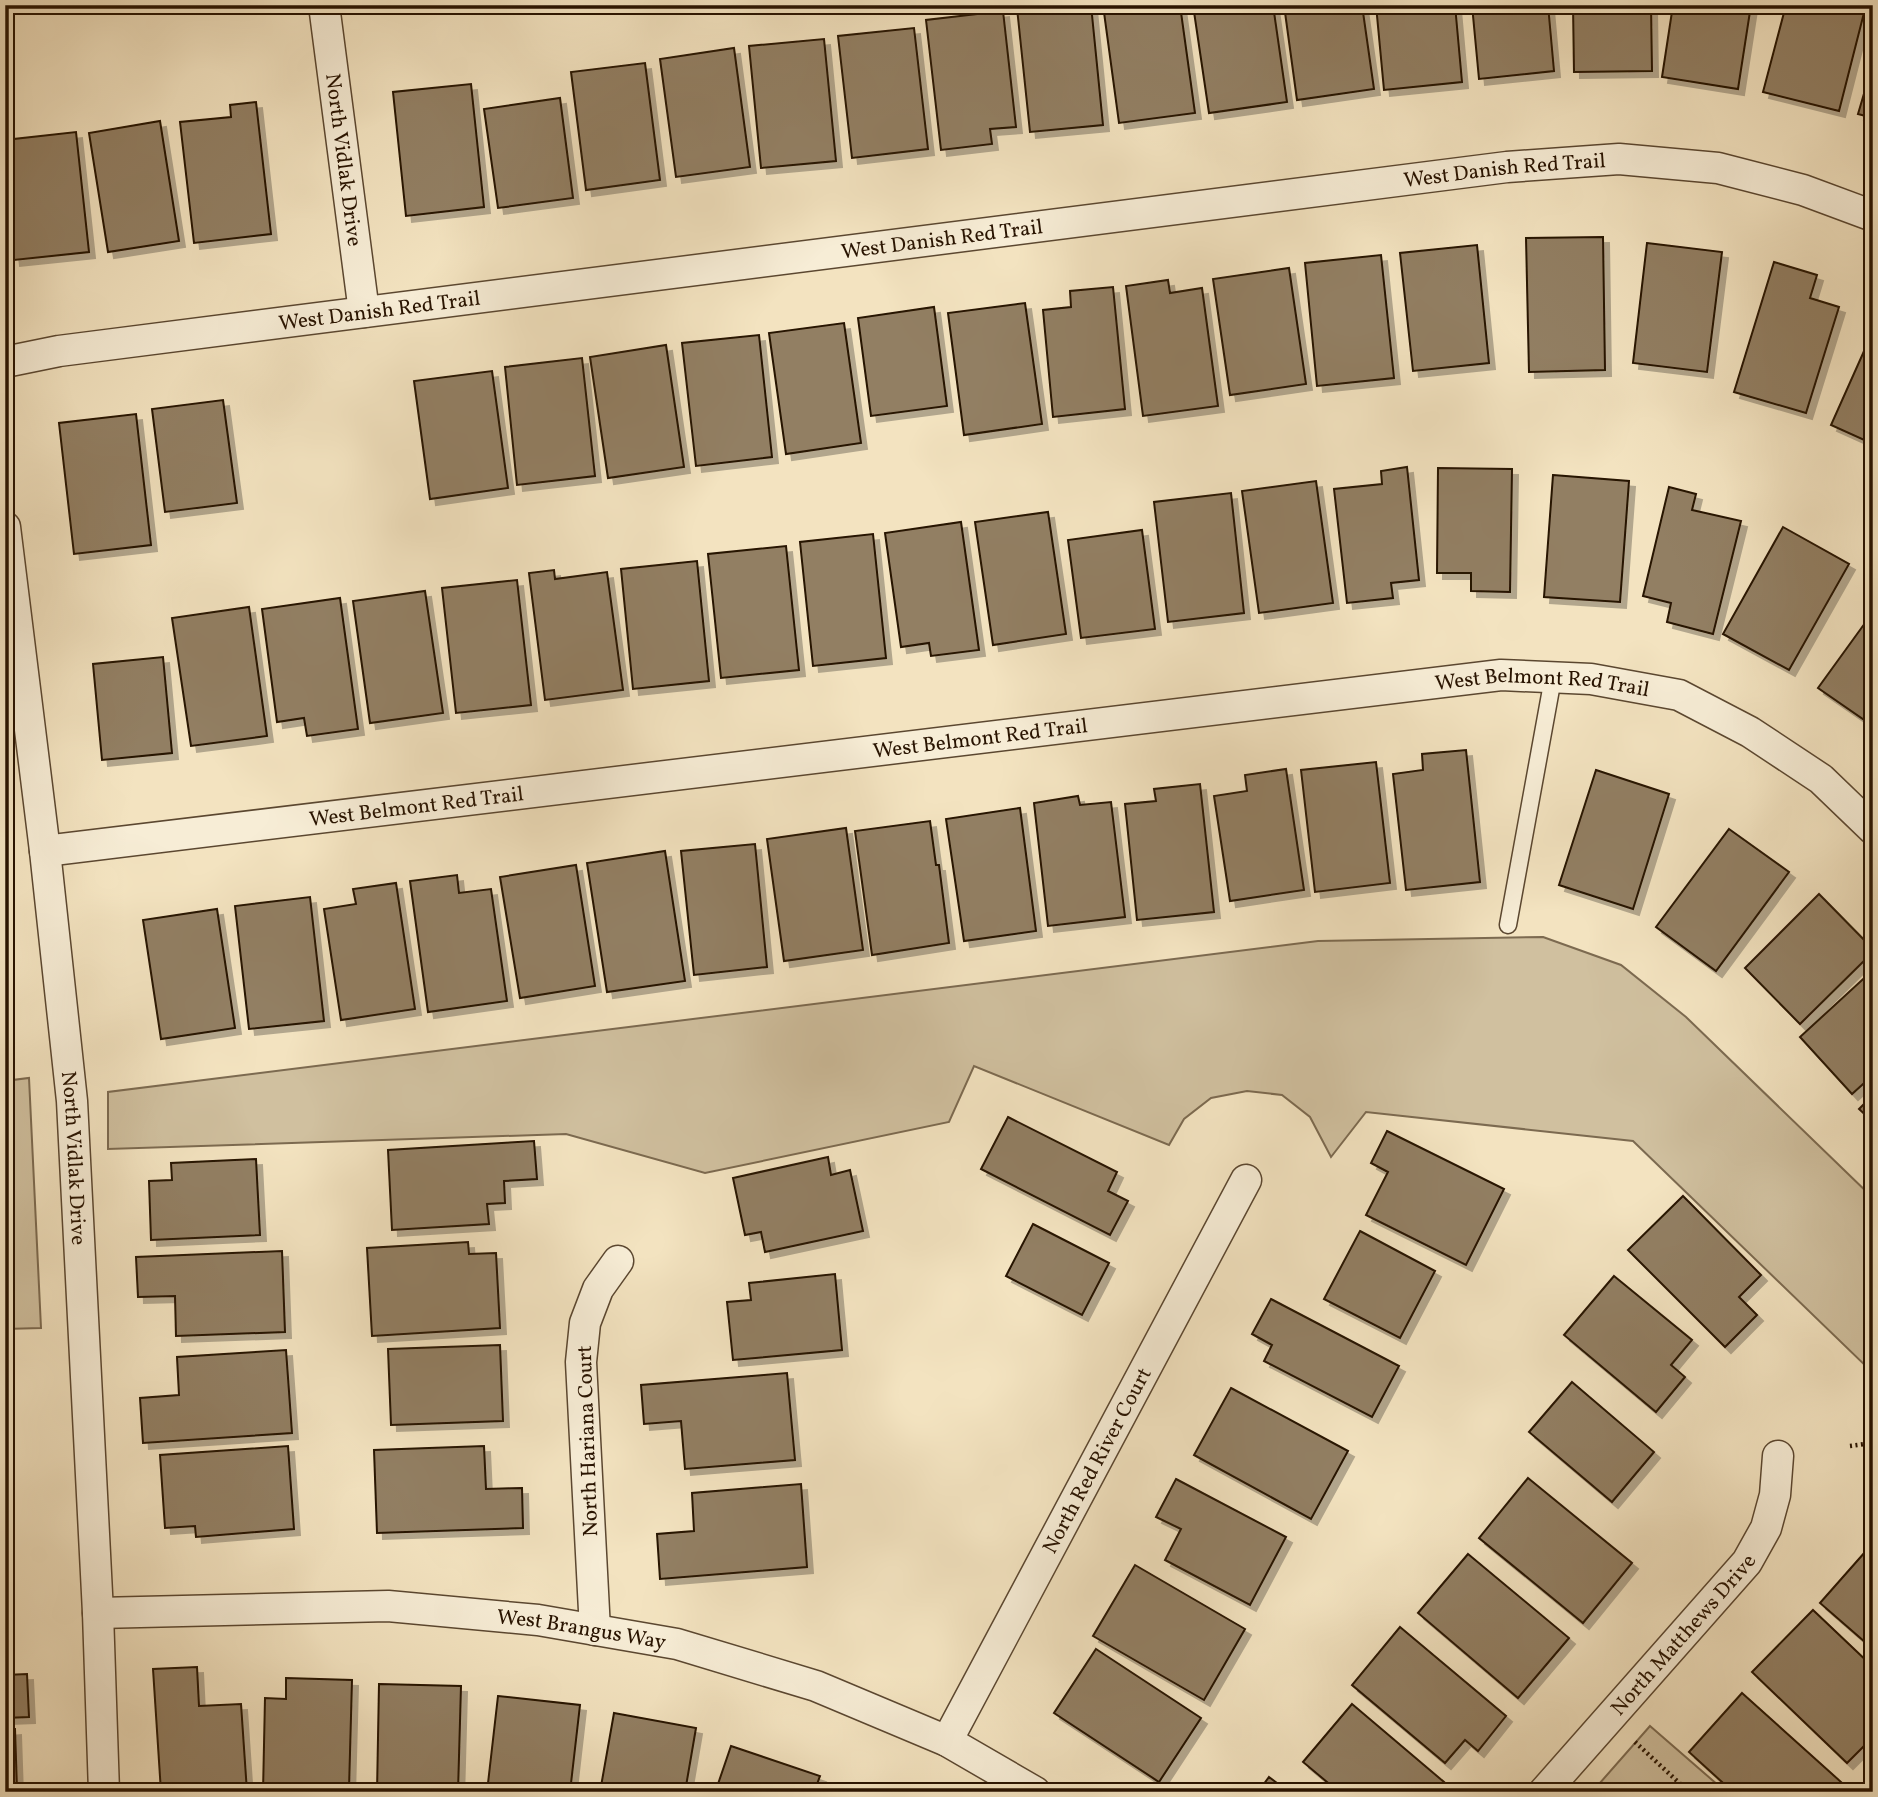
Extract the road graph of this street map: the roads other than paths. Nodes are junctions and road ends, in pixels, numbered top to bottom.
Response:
1 (324, 5) edge
2 (1873, 216) edge
3 (364, 312) junction
4 (5, 362) edge
5 (5, 527) edge
6 (1553, 678) junction
7 (1873, 829) edge
8 (45, 851) junction
9 (1508, 925) dead end
10 (1246, 1180) dead end
11 (618, 1261) dead end
12 (1778, 1456) dead end
13 (98, 1613) junction
14 (595, 1630) junction
15 (947, 1741) junction
16 (104, 1792) edge
17 (1035, 1792) edge
18 (1544, 1792) edge

1 - 3 street, North Vidlak Drive
2 - 3 street, West Danish Red Trail
3 - 4 street, West Danish Red Trail
5 - 8 street, North Vidlak Drive
6 - 7 street, West Belmont Red Trail
6 - 8 street, West Belmont Red Trail
6 - 9 lane
8 - 13 street, North Vidlak Drive
10 - 15 street, North Red River Court
11 - 14 street, North Hariana Court
12 - 18 street, North Matthews Drive
13 - 14 street, West Brangus Way
13 - 16 street, North Vidlak Drive
14 - 15 street, West Brangus Way
15 - 17 street, West Brangus Way

